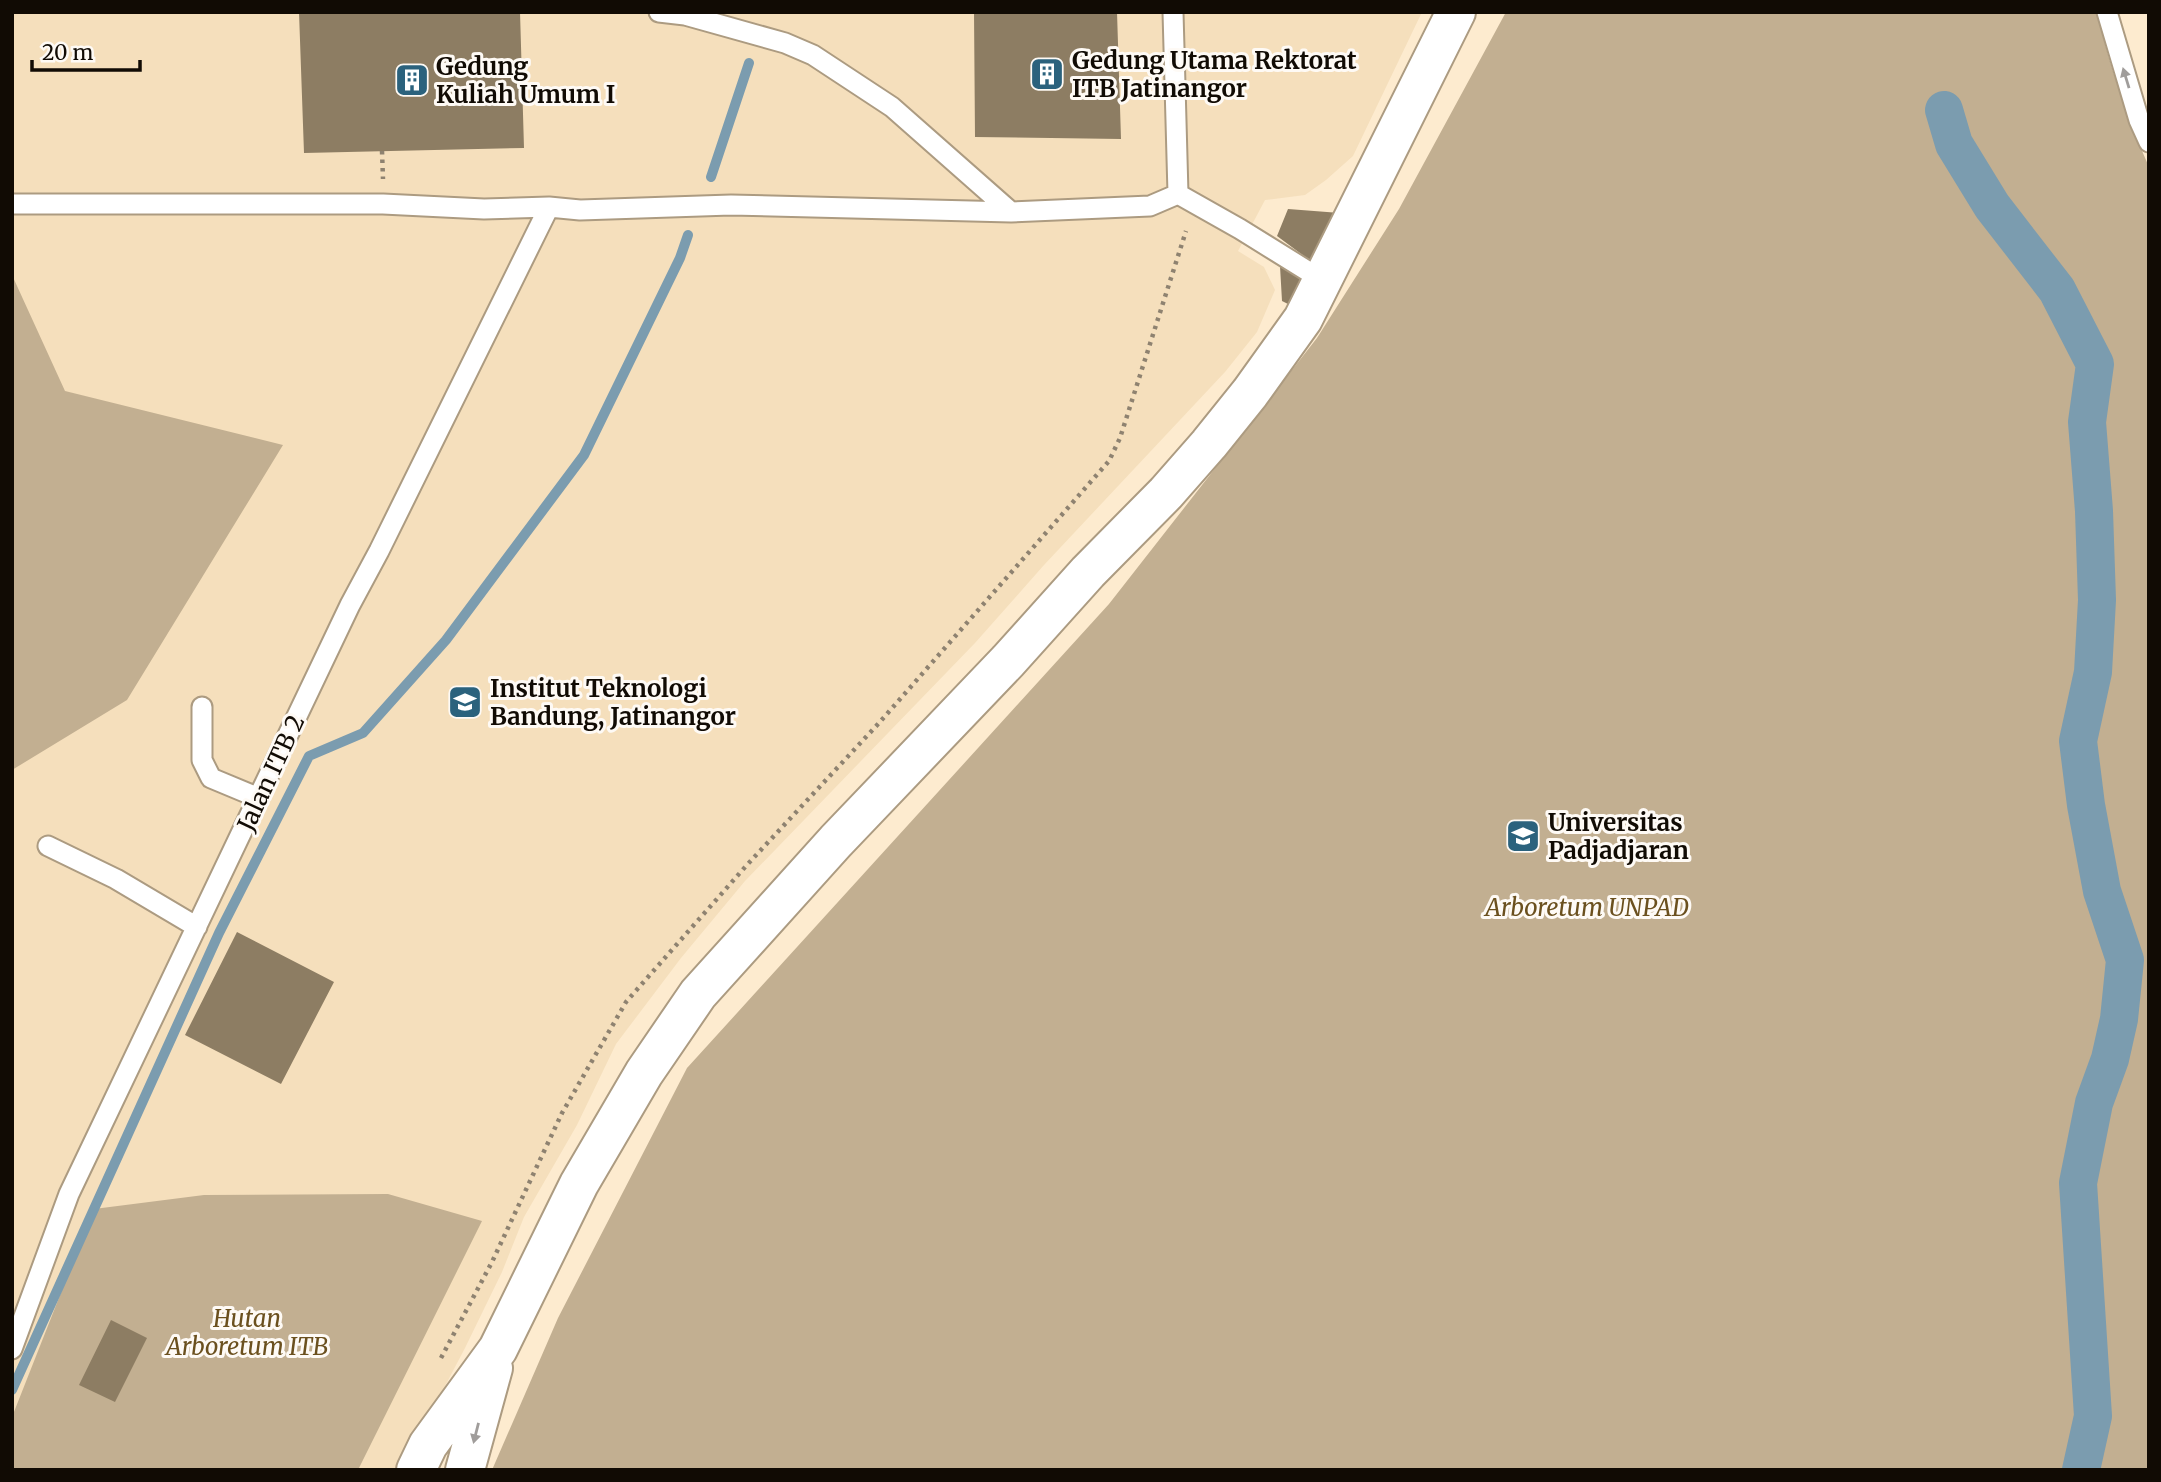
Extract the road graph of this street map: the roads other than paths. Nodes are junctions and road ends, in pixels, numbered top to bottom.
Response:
1 (659, 12) edge
2 (1172, 12) edge
3 (1456, 12) edge
4 (2107, 12) edge
5 (2149, 142) edge
6 (1178, 194) junction
7 (12, 204) edge
8 (549, 207) junction
9 (1011, 212) junction
10 (1322, 280) junction
11 (202, 707) dead end
12 (259, 798) junction
13 (48, 846) dead end
14 (197, 927) junction
15 (12, 1349) edge
16 (498, 1349) junction
17 (416, 1470) edge
18 (465, 1470) edge

1 - 9 lane
2 - 6 lane
3 - 10 main road
5 -> 4 lane
6 - 9 lane
6 - 10 lane
7 - 8 lane
8 - 9 lane
8 - 12 lane, Jalan ITB 2
10 - 16 main road
11 - 12 lane
12 - 14 lane, Jalan ITB 2
13 - 14 lane
14 - 15 lane, Jalan ITB 2
16 - 17 main road
16 -> 18 main road

